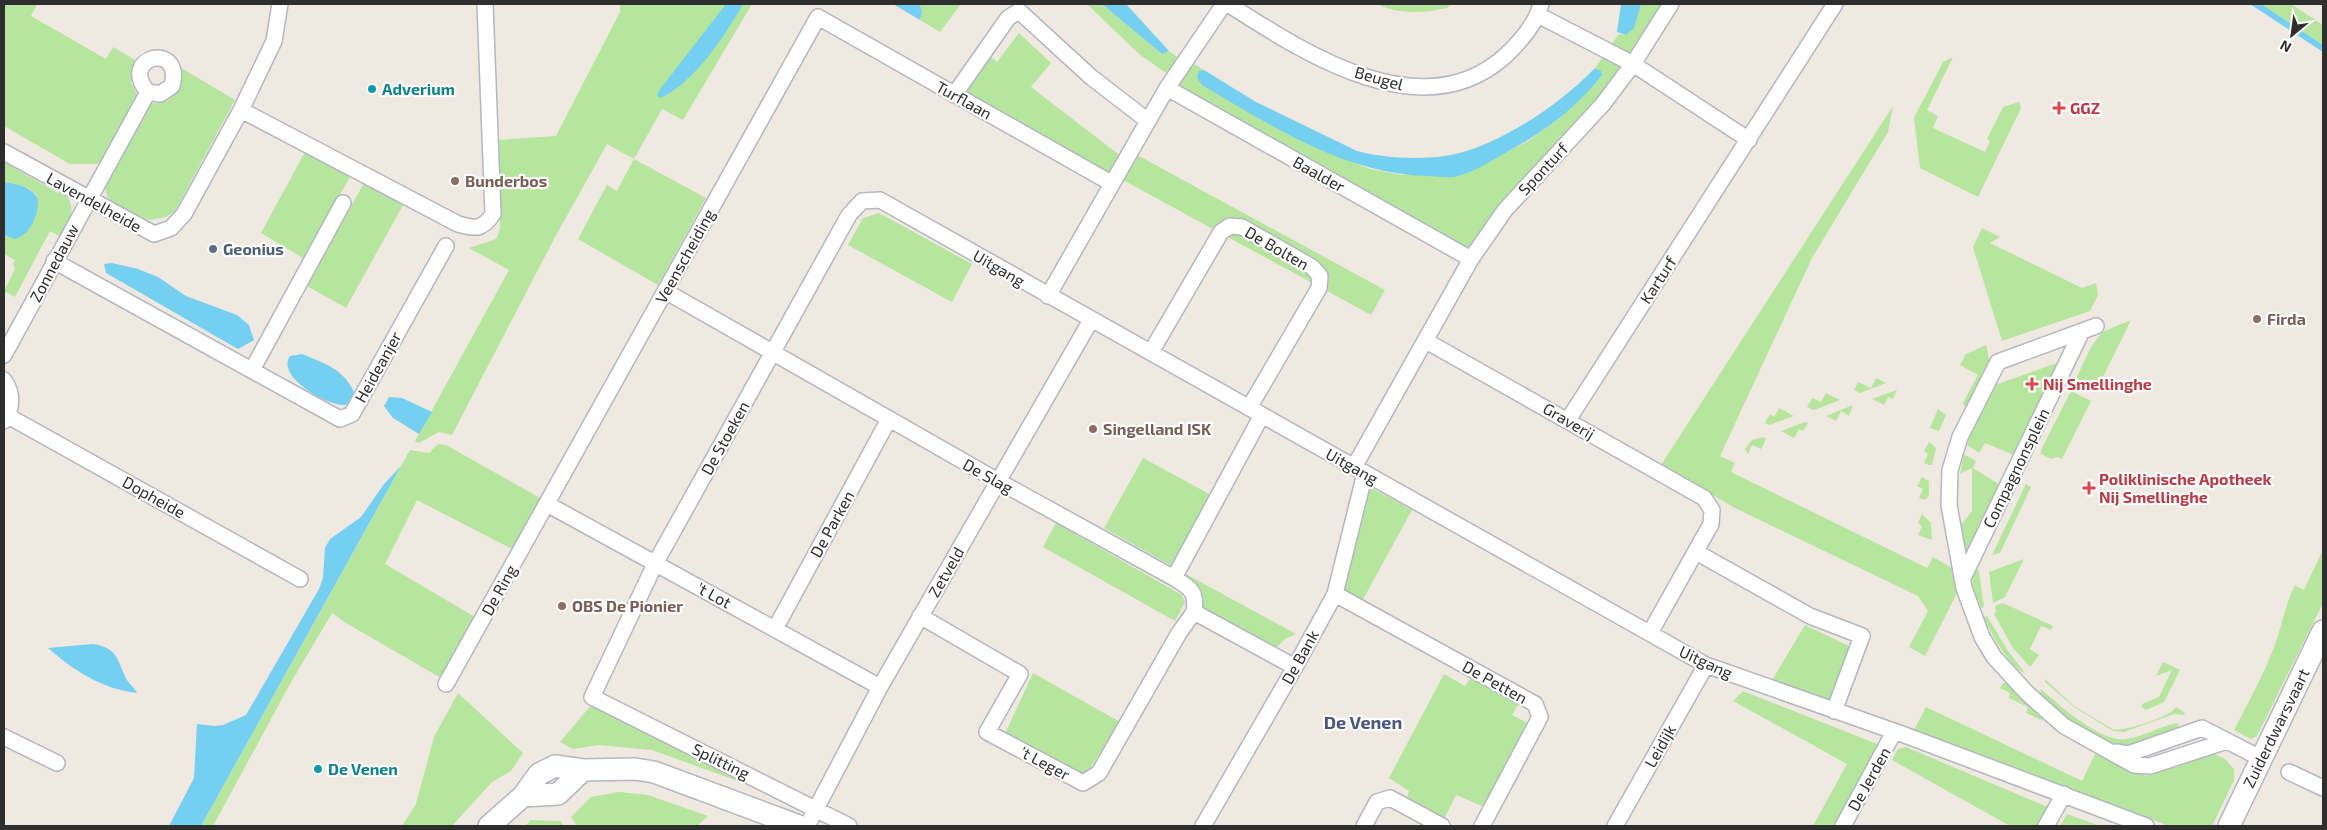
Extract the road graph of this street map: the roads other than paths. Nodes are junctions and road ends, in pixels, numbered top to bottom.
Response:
1 (280, 4) edge
2 (485, 4) edge
3 (1224, 4) edge
4 (1228, 4) edge
5 (1671, 4) edge
6 (1540, 9) edge
7 (1833, 9) edge
8 (818, 17) joint
9 (1633, 64) junction
10 (1167, 88) junction
11 (148, 92) dead end
12 (954, 95) junction
13 (241, 110) junction
14 (1148, 121) junction
15 (1748, 140) junction
16 (4, 152) edge
17 (1112, 183) junction
18 (88, 199) junction
19 (880, 200) joint
20 (343, 203) dead end
21 (446, 246) dead end
22 (1471, 259) junction
23 (54, 261) junction
24 (665, 291) junction
25 (1048, 296) junction
26 (1091, 320) junction
27 (1426, 341) junction
28 (1151, 352) junction
29 (773, 353) junction
30 (4, 355) edge
31 (252, 370) junction
32 (4, 380) edge
33 (1256, 411) junction
34 (6, 419) edge
35 (889, 419) junction
36 (1568, 420) junction
37 (1359, 470) junction
38 (998, 481) junction
39 (550, 500) junction
40 (1696, 552) junction
41 (656, 562) junction
42 (1174, 578) junction
43 (1963, 578) junction
44 (300, 579) dead end
45 (1334, 594) junction
46 (1194, 612) junction
47 (920, 616) junction
48 (775, 629) junction
49 (2323, 630) edge
50 (1650, 633) junction
51 (1706, 665) junction
52 (1295, 667) junction
53 (446, 684) dead end
54 (880, 687) junction
55 (592, 697) joint
56 (1834, 711) junction
57 (1894, 732) junction
58 (4, 737) edge
59 (2227, 742) junction
60 (2114, 752) junction
61 (2262, 759) junction
62 (57, 763) dead end
63 (2289, 772) dead end
64 (2323, 788) edge
65 (2064, 794) junction
66 (816, 810) junction
67 (489, 826) edge
68 (799, 826) edge
69 (807, 826) edge
70 (849, 826) edge
71 (1203, 826) edge
72 (1364, 826) edge
73 (1442, 826) edge
74 (1482, 826) edge
75 (1615, 826) edge
76 (1843, 826) edge
77 (2046, 826) edge
78 (2146, 826) edge
79 (2229, 826) edge

1 - 13 street, Lavendelheide
2 - 13 street
3 - 10 street
4 - 6 street, Beugel
5 - 9 street, Sponturf
6 - 9 street
7 - 15 street, Karturf
8 - 12 street, Turflaan
8 - 24 street, Veenscheiding
9 - 15 street
9 - 22 street, Sponturf
10 - 14 street
10 - 22 street, Baalder
11 - 18 street, Zonnedauw
12 - 14 street
12 - 17 street, Turflaan
13 - 18 street, Lavendelheide
14 - 17 street
15 - 36 street, Karturf
16 - 18 street, Lavendelheide
17 - 25 street
18 - 23 street, Zonnedauw
19 - 25 street, Uitgang
19 - 29 street, De Stoeken
20 - 31 street
21 - 31 street, Heideanjer
22 - 27 street, Sponturf
23 - 30 street, Zonnedauw
23 - 31 street, Heideanjer
24 - 29 street, De Slag
24 - 39 street, Veenscheiding
25 - 26 street, Uitgang
26 - 28 street, Uitgang
26 - 38 street, Zetveld
27 - 36 street, Graverij
27 - 37 street
28 - 33 street, Uitgang
28 - 33 street, De Bolten
29 - 35 street, De Slag
29 - 41 street, De Stoeken
32 - 34 street
33 - 37 street, Uitgang
33 - 42 street
34 - 44 street, Dopheide
35 - 38 street, De Slag
35 - 48 street, De Parken
36 - 40 street, Graverij
37 - 45 street, De Bank
37 - 50 street, Uitgang
38 - 42 street, De Slag
38 - 47 street, Zetveld
39 - 41 street, 't Lot
39 - 53 street, De Ring
40 - 50 street, Graverij
40 - 56 street
41 - 48 street, 't Lot
41 - 55 street, De Stoeken
42 - 46 street, De Slag
43 - 43 street, Compagnonsplein
43 - 60 street, Compagnonsplein
45 - 52 street, De Bank
45 - 74 street, De Petten
46 - 47 street, 't Leger
46 - 52 street
47 - 54 street, Zetveld
48 - 54 street, 't Lot
49 - 61 main road, Zuiderdwarsvaart
50 - 51 street, Uitgang
51 - 56 street, Uitgang
51 - 75 street, Leidijk
52 - 71 street, De Bank
54 - 66 street, Zetveld
55 - 66 street, Splitting
56 - 57 street, Uitgang
57 - 65 street, Uitgang
57 - 76 street, De Jerden
58 - 62 street
59 - 60 street, Compagnonsplein
59 - 60 street
59 - 61 street
61 - 79 main road, Zuiderdwarsvaart
63 - 64 street
65 - 77 street
65 - 78 street, Uitgang
66 - 69 street, Zetveld
66 - 70 street, Splitting
67 - 68 main road, Splitting
72 - 73 street

